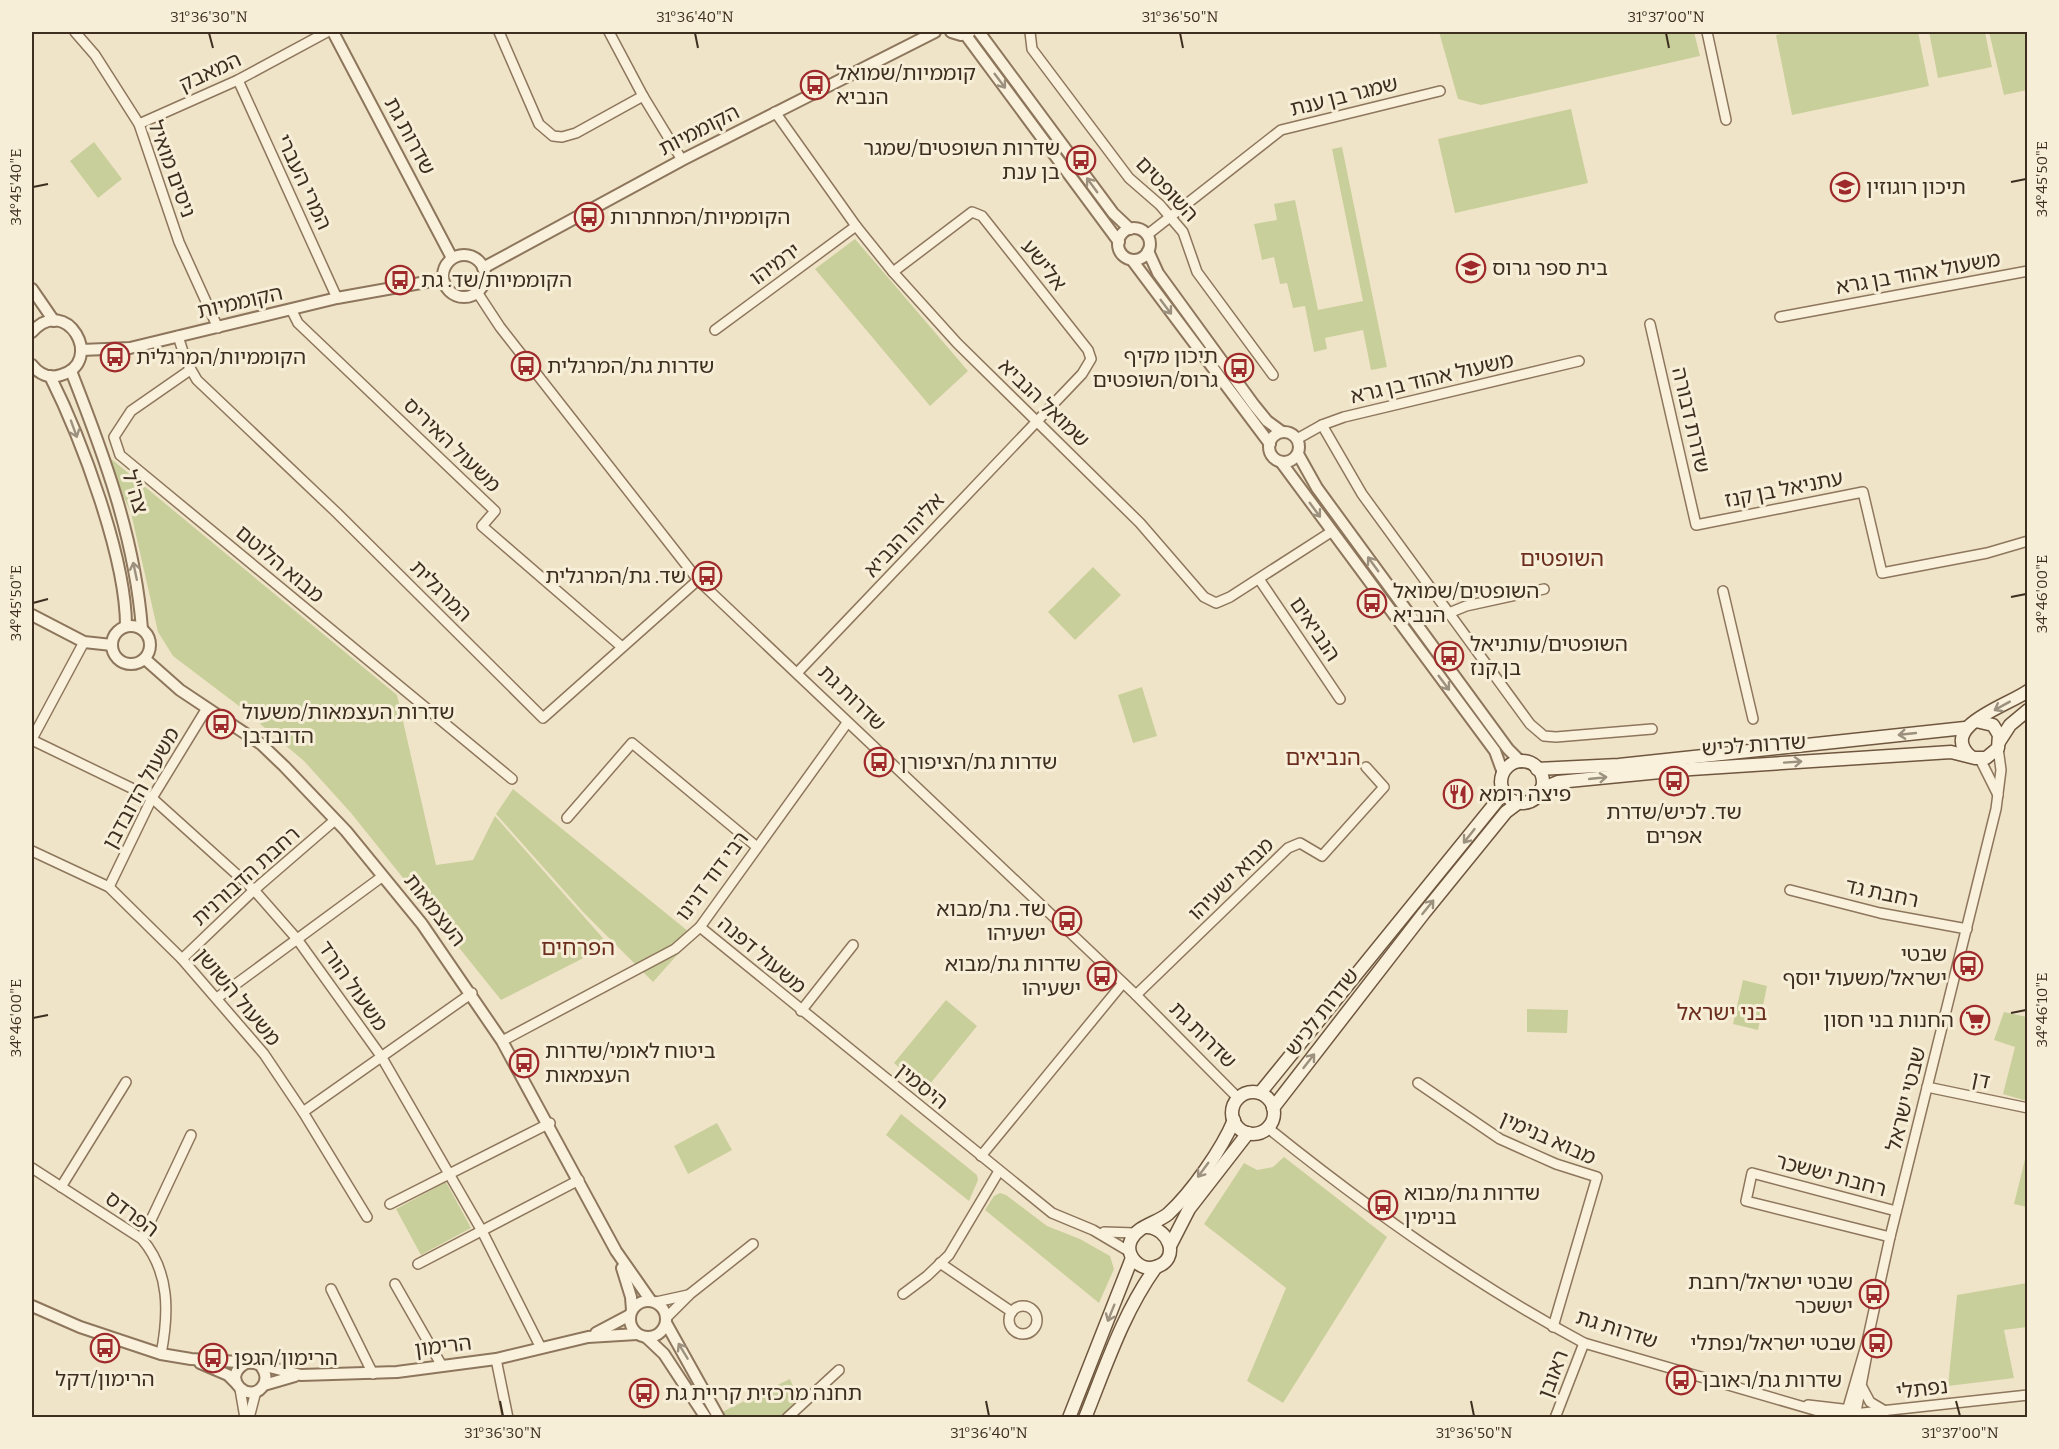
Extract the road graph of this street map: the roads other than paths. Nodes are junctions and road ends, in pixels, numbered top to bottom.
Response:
1 (75, 32) edge
2 (327, 32) edge
3 (333, 32) edge
4 (499, 32) edge
5 (609, 32) edge
6 (935, 32) edge
7 (951, 32) edge
8 (979, 32) edge
9 (1030, 32) edge
10 (1707, 32) edge
11 (968, 33) edge
12 (238, 80) junction
13 (1440, 91) dead end
14 (643, 96) junction
15 (775, 112) junction
16 (1726, 120) dead end
17 (139, 124) junction
18 (682, 160) junction
19 (1170, 217) junction
20 (856, 226) junction
21 (1130, 229) junction
22 (1147, 236) junction
23 (1119, 242) junction
24 (1149, 251) junction
25 (452, 258) junction
26 (1132, 260) junction
27 (483, 268) junction
28 (2028, 271) edge
29 (893, 272) junction
30 (443, 279) junction
31 (32, 289) edge
32 (477, 292) junction
33 (337, 298) junction
34 (292, 311) junction
35 (1780, 317) dead end
36 (54, 321) junction
37 (1650, 324) dead end
38 (218, 328) junction
39 (715, 330) dead end
40 (32, 332) edge
41 (178, 336) junction
42 (81, 350) junction
43 (1579, 361) dead end
44 (32, 366) edge
45 (190, 370) junction
46 (71, 371) junction
47 (1273, 375) dead end
48 (50, 376) junction
49 (1036, 420) junction
50 (1322, 424) junction
51 (1282, 432) junction
52 (1297, 438) junction
53 (1270, 444) junction
54 (1298, 454) junction
55 (1281, 462) junction
56 (1696, 525) joint
57 (1331, 532) junction
58 (2028, 541) edge
59 (1259, 579) junction
60 (698, 580) junction
61 (1544, 589) dead end
62 (1723, 591) dead end
63 (1449, 613) junction
64 (32, 615) edge
65 (126, 626) junction
66 (142, 629) junction
67 (84, 642) junction
68 (112, 645) junction
69 (622, 647) junction
70 (145, 659) junction
71 (797, 673) junction
72 (2028, 691) edge
73 (1340, 699) dead end
74 (207, 708) junction
75 (2028, 710) edge
76 (1753, 719) dead end
77 (847, 723) junction
78 (1971, 724) junction
79 (1652, 729) dead end
80 (32, 740) edge
81 (1999, 745) junction
82 (1975, 758) junction
83 (1521, 762) junction
84 (1366, 767) dead end
85 (1538, 769) junction
86 (1503, 773) junction
87 (512, 779) dead end
88 (1502, 788) junction
89 (1542, 789) junction
90 (1998, 795) junction
91 (152, 798) junction
92 (1518, 802) junction
93 (567, 818) dead end
94 (335, 819) junction
95 (757, 847) junction
96 (32, 851) edge
97 (383, 876) junction
98 (108, 887) junction
99 (254, 890) junction
100 (1790, 890) dead end
101 (700, 927) junction
102 (1967, 928) junction
103 (297, 939) junction
104 (853, 945) dead end
105 (182, 959) junction
106 (1123, 982) junction
107 (472, 993) junction
108 (1136, 995) junction
109 (217, 998) junction
110 (801, 1011) junction
111 (502, 1041) junction
112 (381, 1056) junction
113 (126, 1082) dead end
114 (1418, 1083) dead end
115 (1927, 1087) junction
116 (1260, 1093) junction
117 (1238, 1098) junction
118 (1274, 1108) junction
119 (2028, 1108) edge
120 (303, 1112) junction
121 (1234, 1120) junction
122 (549, 1123) junction
123 (1268, 1128) junction
124 (1248, 1133) junction
125 (191, 1135) dead end
126 (981, 1156) junction
127 (32, 1168) edge
128 (999, 1171) junction
129 (450, 1176) junction
130 (579, 1180) junction
131 (61, 1186) junction
132 (390, 1204) dead end
133 (1896, 1211) junction
134 (368, 1217) dead end
135 (1147, 1227) junction
136 (1093, 1230) junction
137 (482, 1231) junction
138 (1135, 1233) junction
139 (1890, 1237) junction
140 (142, 1239) junction
141 (753, 1244) dead end
142 (1170, 1246) junction
143 (616, 1251) junction
144 (1131, 1255) junction
145 (940, 1263) junction
146 (418, 1264) dead end
147 (1156, 1267) junction
148 (395, 1284) dead end
149 (331, 1289) dead end
150 (690, 1294) junction
151 (903, 1294) dead end
152 (653, 1301) junction
153 (32, 1306) edge
154 (631, 1312) junction
155 (1012, 1312) dead end
156 (666, 1320) junction
157 (1553, 1327) junction
158 (641, 1335) junction
159 (588, 1337) junction
160 (1867, 1342) junction
161 (1584, 1343) junction
162 (541, 1348) junction
163 (160, 1354) junction
164 (191, 1359) junction
165 (496, 1359) junction
166 (246, 1363) junction
167 (261, 1366) junction
168 (442, 1366) junction
169 (840, 1370) dead end
170 (301, 1374) junction
171 (373, 1374) junction
172 (238, 1386) junction
173 (260, 1388) junction
174 (1862, 1388) junction
175 (2028, 1395) edge
176 (1795, 1404) junction
177 (1887, 1411) junction
178 (1849, 1414) edge
179 (1822, 1415) edge
180 (247, 1418) edge
181 (508, 1418) edge
182 (706, 1418) edge
183 (719, 1418) edge
184 (787, 1418) edge
185 (1069, 1418) edge
186 (1085, 1418) edge
187 (1555, 1418) edge

1 - 17 street, ניסים מואיל
2 - 12 street, המאבק
3 - 25 street, שדרות גת
4 - 14 street
5 - 14 street
6 - 15 street, הקוממיות
7 - 11 street
21 -> 8 street
9 - 19 street, השופטים
10 - 16 street
11 -> 23 street
12 - 17 street, המאבק
12 - 33 street, המרי העברי
13 - 19 street, שמגר בן ענת
14 - 18 street
15 - 18 street, הקוממיות
15 - 20 street, שמואל הנביא
17 - 38 street, ניסים מואיל
18 - 27 street, הקוממיות
19 - 22 street, שמגר בן ענת
19 - 47 street, השופטים
20 - 29 street, שמואל הנביא
20 - 39 street, ירמיהו
21 - 22 street
21 - 23 street
22 - 24 street
23 - 26 street
24 - 26 street
24 - 51 street
25 - 27 street
25 - 30 street
26 -> 53 street
27 - 32 street
28 - 35 street, משעול אהוד בן גרא
29 - 49 street, שמואל הנביא
29 - 49 street, אלישע
30 - 32 street
30 - 33 street, הקוממיות
31 - 36 street
32 - 60 street, שדרות גת
33 - 34 street, הקוממיות
34 - 38 street, הקוממיות
34 - 69 street, משעול האיריס
36 - 40 street
36 - 42 street
37 - 56 street, שדרת דבורה
38 - 41 street, הקוממיות
41 - 42 street, הקוממיות
41 - 45 street, המרגלית
42 - 46 street
43 - 50 street, משעול אהוד בן גרא
44 - 48 street
45 - 69 street, המרגלית
45 - 87 street, מבוא הלוטם
46 - 48 street
66 -> 46 street, צה"ל
48 -> 65 street, צה"ל
49 - 59 street, שמואל הנביא
49 - 71 street, אליהו הנביא
50 - 52 street, משעול אהוד בן גרא
50 - 63 street
51 - 52 street
51 - 53 street
52 - 54 street
53 - 55 street
54 - 55 street
83 -> 54 street
55 -> 57 street
56 - 58 street, עתניאל בן קנז
57 - 59 street, שמואל הנביא
57 -> 86 street
59 - 73 street, הנביאים
60 - 69 street, המרגלית
60 - 71 street, שדרות גת
61 - 63 street
62 - 76 street
63 - 79 street
64 - 67 street
65 - 66 street
65 - 68 street
66 - 70 street
67 - 68 street
67 - 80 street
68 - 70 street
70 - 74 street, העצמאות
71 - 77 street, שדרות גת
72 -> 78 main road, שדרות לכיש
74 - 91 street, משעול הדובדבן
74 - 94 street, העצמאות
75 - 81 main road
77 - 95 street, רבי דוד דנינו
77 - 106 street, שדרות גת
78 - 81 main road
78 - 82 main road
78 -> 85 main road, שדרות לכיש
80 - 91 street, משעול הורד
81 - 82 main road
81 - 90 street, שבטי ישראל
89 -> 82 main road, שדרות לכיש
82 - 90 street
83 - 85 main road
83 - 86 main road
84 - 108 street, מבוא ישעיהו
85 - 89 main road
86 - 88 main road
88 - 92 main road
88 -> 116 main road, שדרות לכיש
89 - 92 main road
90 - 102 street, שבטי ישראל
91 - 98 street, משעול הדובדבן
91 - 99 street, משעול הורד
118 -> 92 main road, שדרות לכיש
93 - 95 street
94 - 97 street, העצמאות
94 - 99 street, רחבת הדבורנית
95 - 101 street, רבי דוד דנינו
96 - 98 street, משעול השושן
97 - 103 street
97 - 107 street, העצמאות
98 - 105 street, משעול השושן
99 - 103 street, משעול הורד
99 - 105 street, רחבת הדבורנית
100 - 102 street, רחבת גד
101 - 110 street, משעול דפנה
101 - 111 street, רבי דוד דנינו
102 - 115 street, שבטי ישראל
103 - 109 street
103 - 112 street, משעול הורד
104 - 110 street
105 - 109 street, משעול השושן
106 - 108 street, שדרות גת
106 - 126 street
107 - 111 street, העצמאות
107 - 112 street
108 - 117 street, שדרות גת
109 - 120 street, משעול השושן
110 - 126 street, היסמין
111 - 122 street, העצמאות
112 - 120 street
112 - 129 street, משעול הורד
113 - 131 street
114 - 157 street, מבוא בנימין
115 - 119 street, דן
115 - 133 street, שבטי ישראל
116 - 117 main road
116 - 118 main road
117 - 121 main road
118 - 123 main road
120 - 134 street, משעול השושן
121 - 124 main road
121 -> 135 main road
122 - 129 street
122 - 130 street, העצמאות
123 - 124 main road
123 - 157 street, שדרות גת
124 - 142 main road
125 - 140 street
126 - 128 street, היסמין
127 - 131 street, הפרדס
128 - 136 street, היסמין
128 - 145 street
129 - 132 street
129 - 137 street, משעול הורד
130 - 137 street
130 - 143 street, העצמאות
131 - 140 street, הפרדס
133 - 139 street, שבטי ישראל
133 - 139 street, רחבת יששכר
135 - 138 main road
135 - 142 main road
136 - 138 street, היסמין
136 - 144 street, היסמין
137 - 146 street
137 - 162 street, משעול הורד
138 - 144 main road
139 - 160 street, שבטי ישראל
140 - 163 street, הפרדס
141 - 150 street
142 - 147 main road
143 - 152 street, העצמאות
143 - 154 street, העצמאות
144 - 147 main road
144 -> 185 main road
145 - 151 street
145 - 155 street
147 - 186 main road
148 - 168 street
149 - 171 street
150 - 152 street
150 - 156 street
152 - 154 street
152 - 156 street
153 - 163 street
154 - 158 street
154 - 159 street, הרימון
156 - 158 street
183 -> 156 street
157 - 161 street, שדרות גת
158 - 159 street, הרימון
158 - 182 street
159 - 162 street, הרימון
160 - 174 street, שבטי ישראל
160 - 178 street, שבטי ישראל
161 - 176 street, שדרות גת
161 - 187 street, ראובן
162 - 165 street, הרימון
163 - 164 street
164 - 166 street
164 - 172 street
165 - 168 street, הרימון
165 - 181 street
166 - 167 street
166 - 172 street
167 - 170 street, הרימון
167 - 173 street
168 - 171 street, הרימון
169 - 184 street
170 - 171 street, הרימון
170 - 173 street, הרימון
172 - 173 street
172 - 180 street
173 - 180 street
174 - 177 street
174 - 178 street, שבטי ישראל
175 - 177 street, נפתלי
176 - 178 street, שדרות גת
176 - 179 street, שדרות גת
177 - 178 street, נפתלי
178 - 179 street, שדרות גת

